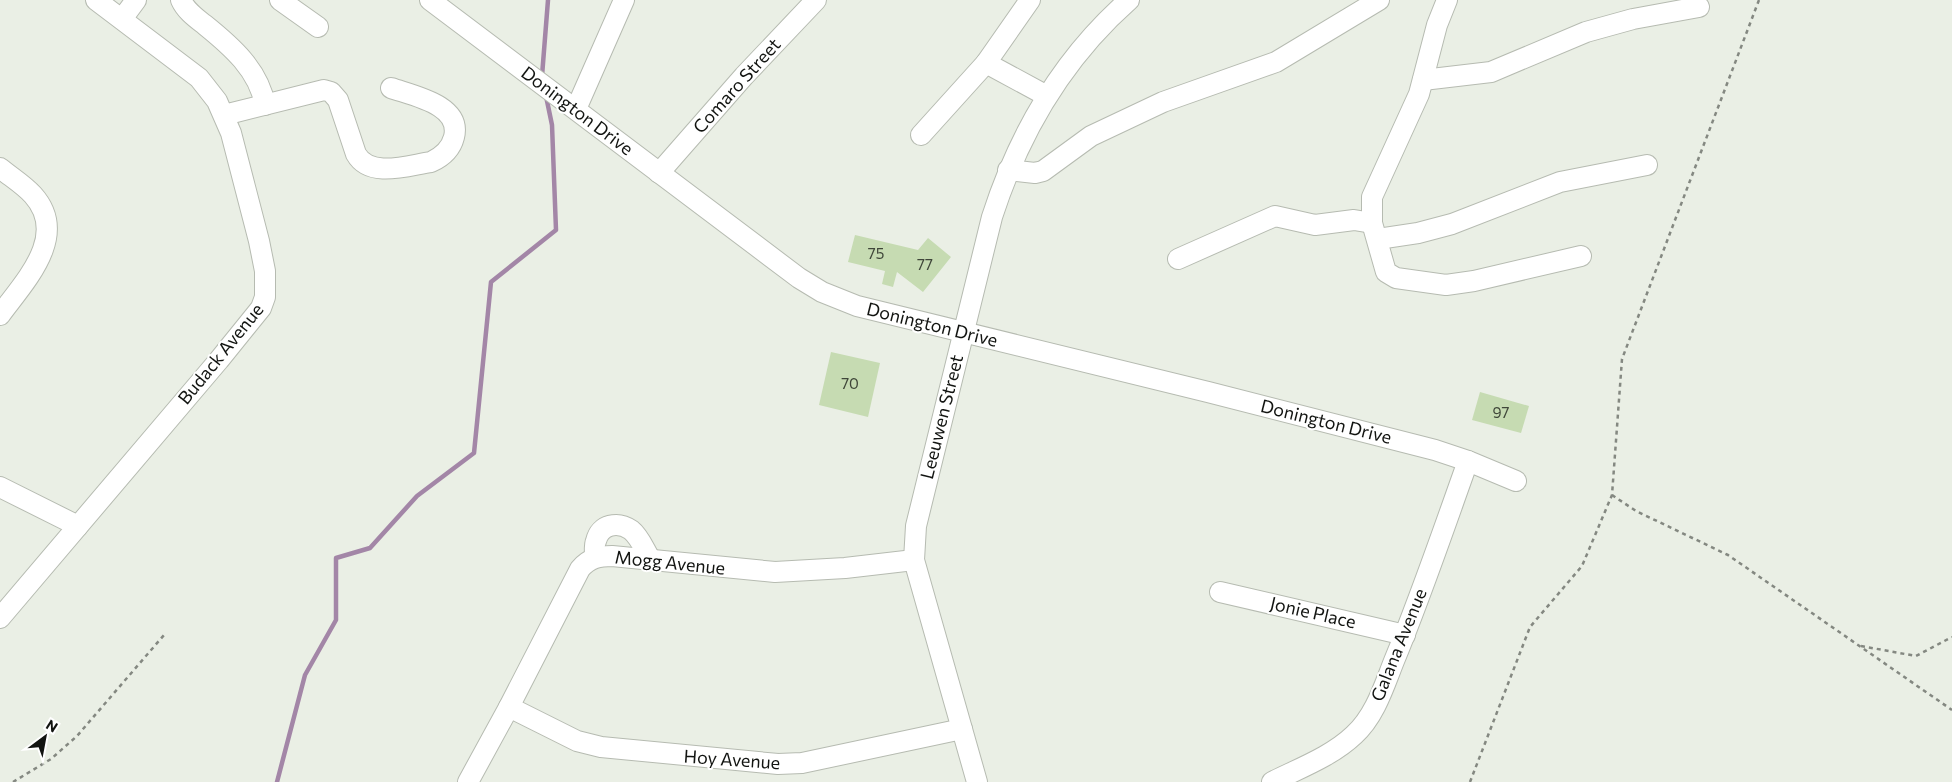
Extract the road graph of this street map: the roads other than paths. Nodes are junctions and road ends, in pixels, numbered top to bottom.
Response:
1 (96, 0) edge
2 (136, 0) edge
3 (181, 0) edge
4 (280, 0) edge
5 (430, 0) edge
6 (624, 0) edge
7 (816, 0) edge
8 (1030, 0) edge
9 (1129, 0) edge
10 (1378, 0) edge
11 (1447, 0) edge
12 (1699, 7) dead end
13 (122, 19) junction
14 (318, 27) dead end
15 (986, 63) junction
16 (1423, 80) junction
17 (391, 88) dead end
18 (1047, 96) junction
19 (265, 105) junction
20 (571, 105) junction
21 (224, 115) junction
22 (921, 135) dead end
23 (1647, 165) dead end
24 (0, 168) edge
25 (1008, 170) junction
26 (659, 173) junction
27 (1375, 231) junction
28 (1581, 256) dead end
29 (1178, 259) dead end
30 (0, 315) edge
31 (964, 332) junction
32 (1468, 461) junction
33 (1516, 481) dead end
34 (0, 487) edge
35 (78, 526) junction
36 (595, 557) junction
37 (651, 560) junction
38 (914, 560) junction
39 (1220, 592) dead end
40 (0, 618) edge
41 (1405, 634) junction
42 (509, 707) junction
43 (962, 729) junction
44 (468, 782) edge
45 (977, 782) edge
46 (1272, 782) edge

1 - 13 street, Budack Avenue
2 - 13 street
3 - 19 street
4 - 14 street
5 - 20 street, Donington Drive
6 - 20 street
7 - 26 street, Comaro Street
8 - 15 street
9 - 18 street, Leeuwen Street
10 - 25 street
11 - 16 street
12 - 16 street
13 - 21 street, Budack Avenue
15 - 18 street
15 - 22 street
16 - 27 street
17 - 19 street
18 - 25 street, Leeuwen Street
19 - 21 street
20 - 26 street, Donington Drive
21 - 35 street, Budack Avenue
23 - 27 street
24 - 30 street
25 - 31 street, Leeuwen Street
26 - 31 street, Donington Drive
27 - 28 street
27 - 29 street
31 - 32 street, Donington Drive
31 - 38 street, Leeuwen Street
32 - 33 street, Donington Drive
32 - 41 street, Galana Avenue
34 - 35 street
35 - 40 street, Budack Avenue
36 - 37 street, Mogg Avenue
36 - 37 street
36 - 42 street, Mogg Avenue
37 - 38 street, Mogg Avenue
38 - 43 street, Leeuwen Street
39 - 41 street, Jonie Place
41 - 46 street, Galana Avenue
42 - 43 street, Hoy Avenue
42 - 44 street, Mogg Avenue
43 - 45 street, Leeuwen Street

